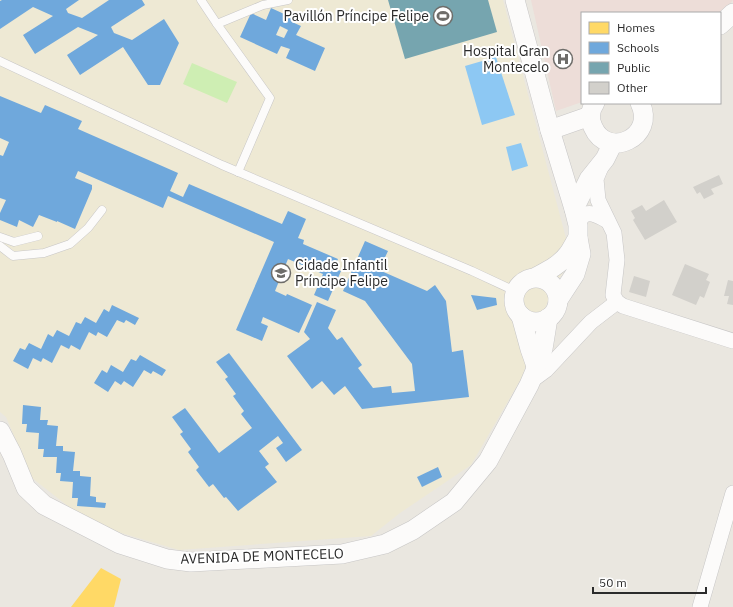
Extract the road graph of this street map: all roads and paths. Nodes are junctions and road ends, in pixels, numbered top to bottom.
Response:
1 (201, 0) edge
2 (288, 0) edge
3 (515, 0) edge
4 (733, 13) edge
5 (217, 24) junction
6 (721, 24) edge
7 (0, 61) edge
8 (640, 104) edge
9 (592, 110) edge
10 (550, 130) junction
11 (609, 151) junction
12 (238, 172) junction
13 (102, 210) dead end
14 (606, 220) junction
15 (576, 224) junction
16 (38, 236) dead end
17 (0, 237) edge
18 (0, 246) edge
19 (536, 277) junction
20 (515, 291) junction
21 (558, 300) junction
22 (617, 302) junction
23 (521, 316) junction
24 (548, 318) junction
25 (733, 341) edge
26 (533, 373) junction
27 (0, 431) edge
28 (733, 493) edge
29 (700, 607) edge

1 - 5 lane
2 - 5 lane
3 - 10 street
4 - 6 street
5 - 12 lane
7 - 12 lane
8 - 11 street
9 - 10 street
9 - 11 street
10 - 15 street
11 - 14 street
11 - 15 street
12 - 20 lane
13 - 18 lane
14 - 15 street
14 - 22 street
15 - 19 street
15 - 21 street
16 - 17 lane
19 - 20 street
19 - 21 street
20 - 23 street
21 - 24 street
22 - 25 street
22 - 26 street
23 - 24 street
23 - 26 street
24 - 26 street, AVENIDA DE MONTECELO
26 - 27 street, AVENIDA DE MONTECELO
28 - 29 street

